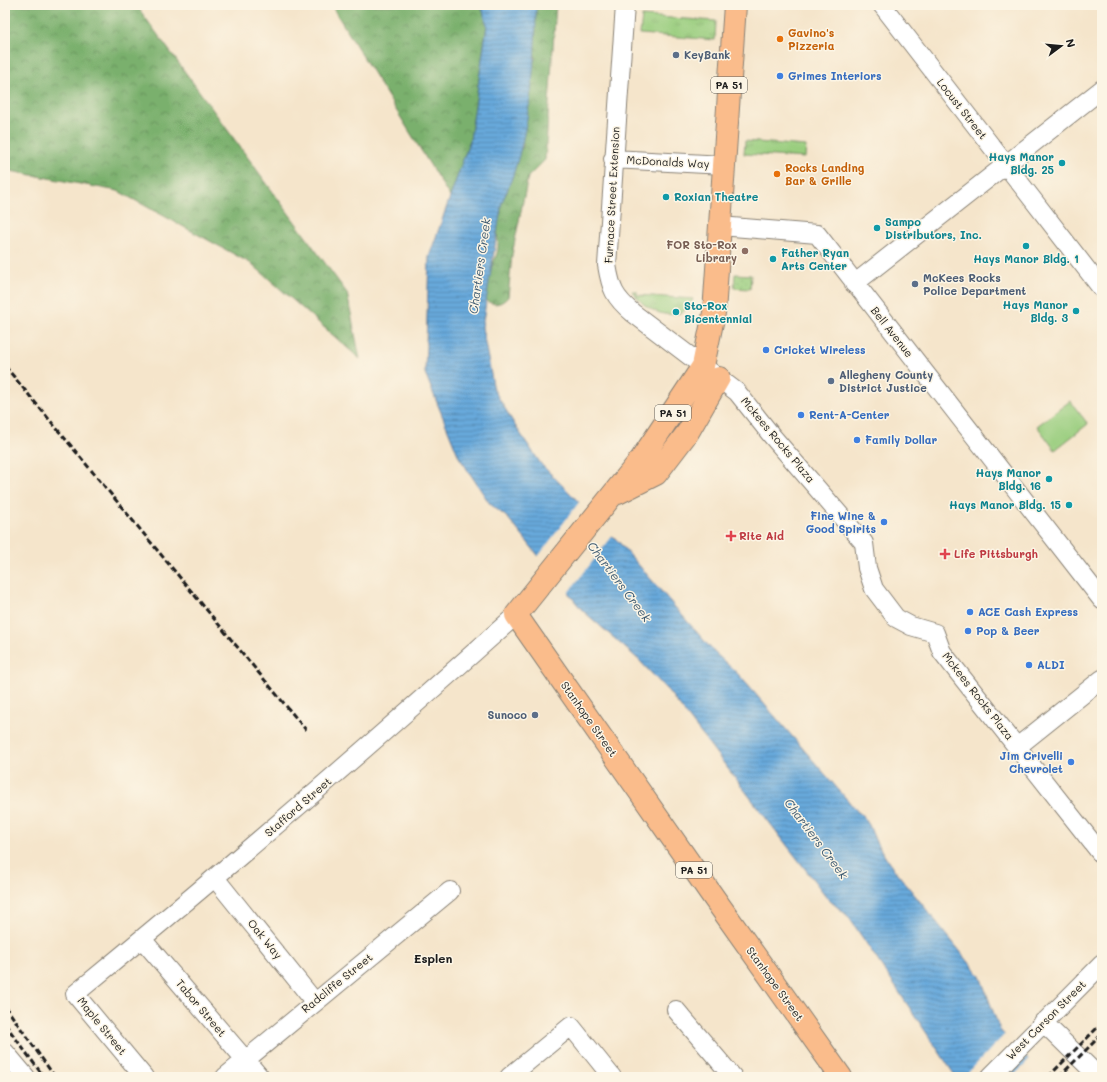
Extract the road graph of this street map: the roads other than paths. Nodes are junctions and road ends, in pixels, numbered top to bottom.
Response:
1 (625, 5) edge
2 (735, 5) edge
3 (882, 5) edge
4 (1102, 89) edge
5 (613, 159) junction
6 (724, 165) junction
7 (1006, 165) junction
8 (720, 226) junction
9 (854, 284) junction
10 (1102, 288) edge
11 (711, 372) junction
12 (1102, 600) edge
13 (516, 615) junction
14 (1102, 679) edge
15 (1018, 747) junction
16 (1102, 855) edge
17 (215, 878) junction
18 (450, 891) dead end
19 (142, 939) junction
20 (1102, 964) edge
21 (75, 994) joint
22 (314, 1001) junction
23 (676, 1010) dead end
24 (1043, 1022) junction
25 (246, 1060) junction
26 (841, 1076) edge
27 (144, 1077) edge
28 (225, 1077) edge
29 (260, 1077) edge
30 (509, 1077) edge
31 (612, 1077) edge
32 (733, 1077) edge
33 (990, 1077) edge
34 (1099, 1077) edge

1 - 5 street, Furnace Street Extension
2 - 6 main road, PA 51
3 - 7 street, Locust Street
4 - 7 street
5 - 6 street, McDonalds Way
5 - 11 street, Furnace Street Extension
6 - 8 main road, PA 51
7 - 9 street
7 - 10 street, Locust Street
8 - 9 street, Bell Avenue
8 - 11 main road, PA 51
9 - 12 street, Bell Avenue
11 - 13 main road, PA 51
11 - 15 street, Mckees Rocks Plaza
13 - 17 street, Stafford Street
13 - 26 main road, Stanhope Street / PA 51
14 - 15 street
15 - 16 street, Mckees Rocks Plaza
17 - 19 street, Stafford Street
17 - 22 street, Oak Way
18 - 22 street, Radcliffe Street
19 - 21 street, Stafford Street
19 - 25 street, Tabor Street
20 - 24 street, West Carson Street
21 - 27 street, Maple Street
22 - 25 street, Radcliffe Street
23 - 32 street
24 - 33 street, West Carson Street
24 - 34 street
25 - 28 street, Radcliffe Street
25 - 29 street, Tabor Street
30 - 31 street

